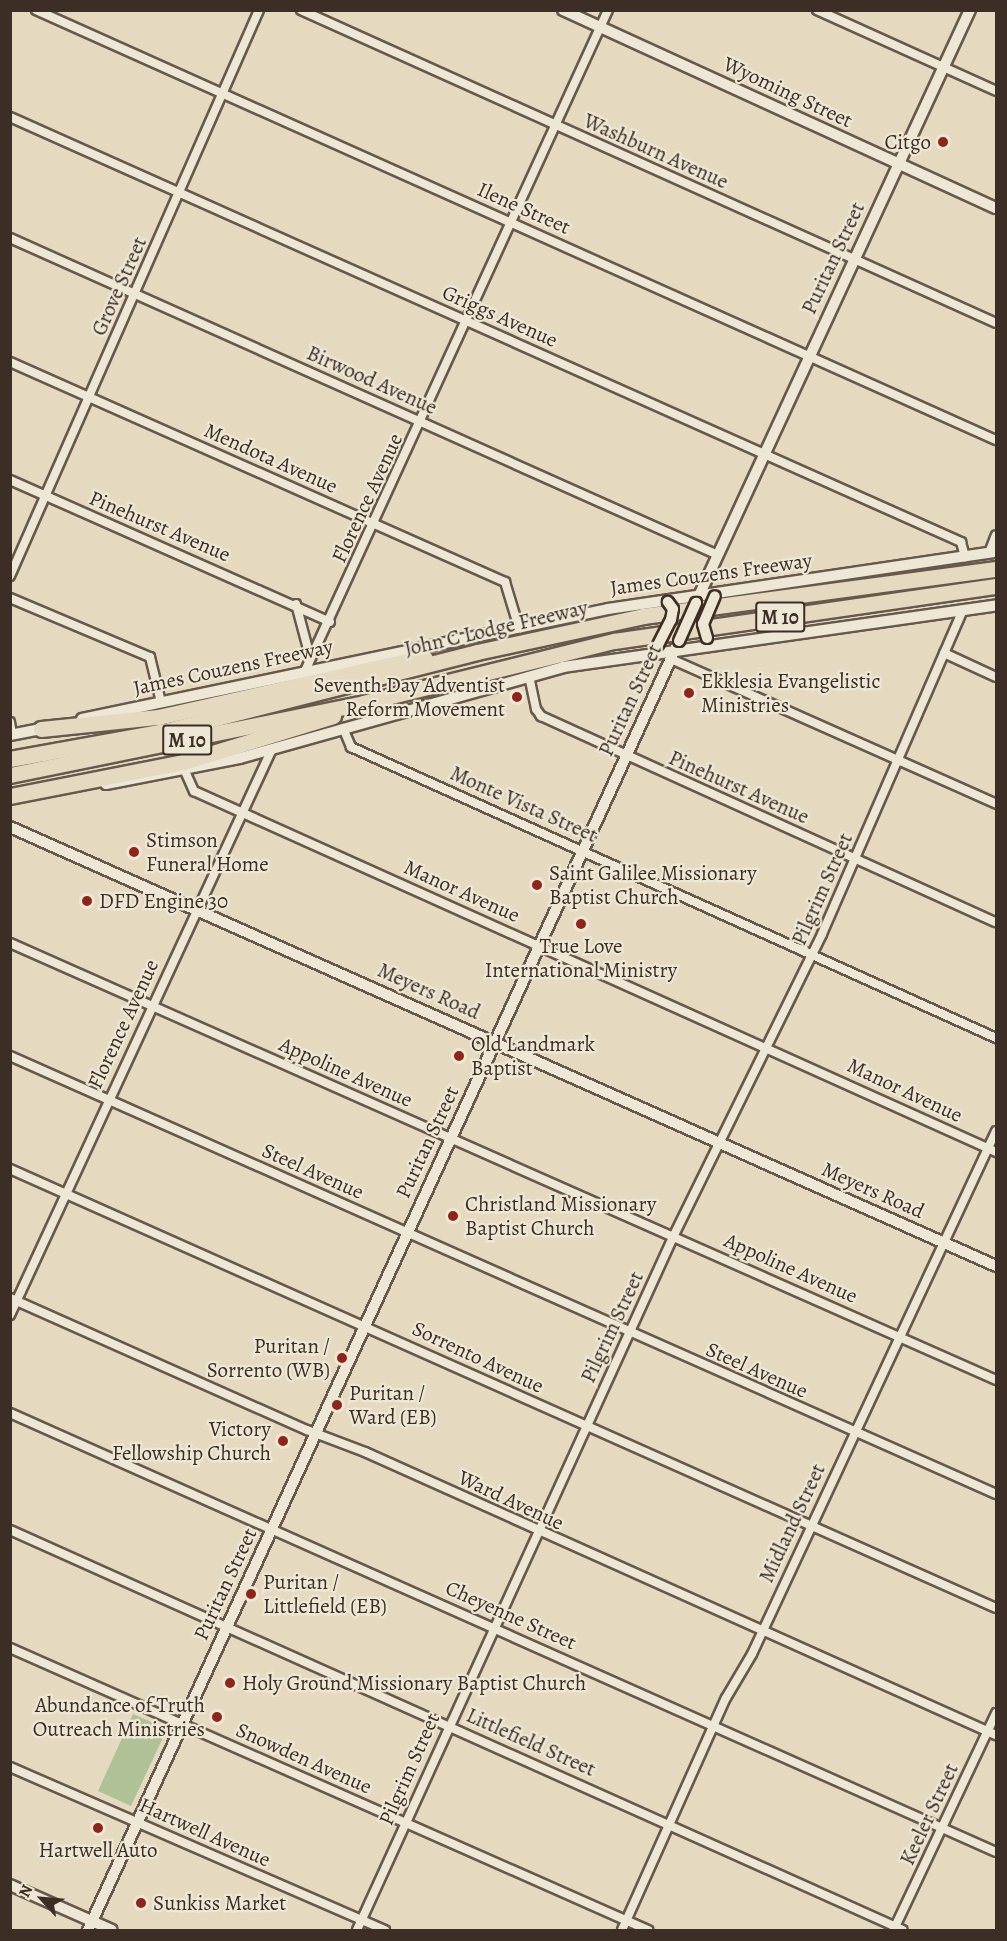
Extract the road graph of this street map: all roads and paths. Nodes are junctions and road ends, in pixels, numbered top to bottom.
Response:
1 (36, 10) edge
2 (259, 10) edge
3 (301, 10) edge
4 (563, 10) edge
5 (608, 10) edge
6 (817, 10) edge
7 (970, 10) edge
8 (600, 27) junction
9 (943, 67) junction
10 (996, 91) edge
11 (222, 94) junction
12 (10, 117) edge
13 (555, 126) junction
14 (898, 164) junction
15 (180, 192) junction
16 (996, 208) edge
17 (512, 222) junction
18 (10, 238) edge
19 (854, 259) junction
20 (135, 294) junction
21 (468, 321) junction
22 (996, 323) edge
23 (809, 355) junction
24 (10, 362) edge
25 (90, 397) junction
26 (421, 422) junction
27 (996, 440) edge
28 (764, 454) junction
29 (10, 480) edge
30 (46, 496) junction
31 (375, 524) junction
32 (996, 536) edge
33 (993, 552) edge
34 (718, 555) junction
35 (965, 557) junction
36 (996, 569) edge
37 (10, 576) edge
38 (996, 586) edge
39 (726, 590) junction
40 (10, 598) edge
41 (698, 598) junction
42 (665, 601) junction
43 (296, 604) junction
44 (996, 605) edge
45 (963, 610) junction
46 (330, 622) junction
47 (519, 628) junction
48 (719, 643) junction
49 (675, 650) junction
50 (315, 652) junction
51 (477, 652) junction
52 (944, 653) junction
53 (625, 657) junction
54 (305, 671) junction
55 (529, 676) junction
56 (996, 677) edge
57 (161, 702) junction
58 (363, 703) junction
59 (10, 722) edge
60 (343, 728) junction
61 (41, 729) junction
62 (11, 735) edge
63 (272, 749) junction
64 (626, 757) junction
65 (10, 759) edge
66 (898, 760) junction
67 (185, 771) junction
68 (10, 775) edge
69 (10, 796) edge
70 (996, 804) edge
71 (242, 812) junction
72 (10, 827) edge
73 (582, 850) junction
74 (855, 859) junction
75 (196, 910) junction
76 (996, 922) edge
77 (10, 943) edge
78 (539, 945) junction
79 (813, 952) junction
80 (151, 1006) junction
81 (996, 1038) edge
82 (495, 1042) junction
83 (766, 1046) junction
84 (10, 1056) edge
85 (109, 1099) junction
86 (996, 1131) edge
87 (451, 1137) junction
88 (718, 1142) junction
89 (988, 1148) junction
90 (996, 1152) edge
91 (10, 1170) edge
92 (65, 1194) junction
93 (407, 1232) junction
94 (674, 1235) junction
95 (942, 1242) junction
96 (996, 1266) edge
97 (14, 1300) edge
98 (10, 1315) edge
99 (366, 1326) junction
100 (629, 1333) junction
101 (898, 1337) junction
102 (996, 1380) edge
103 (10, 1413) edge
104 (586, 1426) junction
105 (854, 1432) junction
106 (316, 1433) junction
107 (996, 1494) edge
108 (810, 1526) junction
109 (273, 1528) junction
110 (10, 1530) edge
111 (537, 1532) junction
112 (996, 1608) edge
113 (227, 1626) junction
114 (493, 1627) junction
115 (763, 1629) junction
116 (10, 1648) edge
117 (996, 1713) edge
118 (182, 1724) junction
119 (449, 1725) junction
120 (715, 1726) junction
121 (988, 1732) junction
122 (996, 1735) edge
123 (10, 1767) edge
124 (138, 1822) junction
125 (405, 1822) junction
126 (671, 1823) junction
127 (941, 1828) junction
128 (996, 1852) edge
129 (10, 1885) edge
130 (362, 1920) junction
131 (627, 1921) junction
132 (90, 1926) edge
133 (897, 1929) edge
134 (112, 1930) edge
135 (357, 1930) edge
136 (384, 1930) edge
137 (622, 1930) edge
138 (648, 1930) edge

1 - 11 street, Ilene Street
2 - 11 street, Grove Street
3 - 13 street, Washburn Avenue
4 - 8 street, Wyoming Street
5 - 8 street, Florence Avenue
6 - 9 street
7 - 9 street, Puritan Street
8 - 13 street, Florence Avenue
8 - 14 street, Wyoming Street
9 - 10 street
9 - 14 street, Puritan Street
11 - 15 street, Grove Street
11 - 17 street, Ilene Street
12 - 15 street, Griggs Avenue
13 - 17 street, Florence Avenue
13 - 19 street, Washburn Avenue
14 - 16 street, Wyoming Street
14 - 19 street, Puritan Street
15 - 20 street, Grove Street
15 - 21 street, Griggs Avenue
17 - 21 street, Florence Avenue
17 - 23 street, Ilene Street
18 - 20 street, Birwood Avenue
19 - 22 street, Washburn Avenue
19 - 23 street, Puritan Street
20 - 25 street, Grove Street
20 - 26 street, Birwood Avenue
21 - 26 street, Florence Avenue
21 - 28 street, Griggs Avenue
23 - 27 street, Ilene Street
23 - 28 street, Puritan Street
24 - 25 street, Mendota Avenue
25 - 30 street, Grove Street
25 - 31 street, Mendota Avenue
26 - 31 street, Florence Avenue
26 - 34 street, Birwood Avenue
28 - 34 street, Puritan Street
28 - 35 street, Griggs Avenue
29 - 30 street, Pinehurst Avenue
30 - 37 street, Grove Street
30 - 43 street, Pinehurst Avenue
31 - 46 street, Florence Avenue
31 - 47 street, Mendota Avenue
32 - 33 street
33 - 35 street, James Couzens Freeway
34 - 41 street, Puritan Street
35 - 39 street, James Couzens Freeway
36 - 51 highway, John C Lodge Freeway / M 10
38 - 58 highway, John C Lodge Freeway / M 10
39 - 41 street, James Couzens Freeway
39 - 48 street, bridge
40 - 57 street
41 - 42 street, James Couzens Freeway
41 - 49 street, Puritan Street, bridge
42 - 47 street, James Couzens Freeway
42 - 53 street, bridge
43 - 46 street, Pinehurst Avenue
43 - 50 street
44 - 45 street
45 - 48 street
45 - 52 street, Pilgrim Street
46 - 50 street, Florence Avenue
47 - 54 street, James Couzens Freeway
48 - 49 street
49 - 53 street
49 - 64 street, Puritan Street
49 - 66 street
50 - 54 street, Florence Avenue
51 - 61 highway
51 - 65 highway, John C Lodge Freeway / M 10
52 - 56 street
52 - 66 street, Pilgrim Street
53 - 55 street
54 - 57 street, James Couzens Freeway
55 - 60 street
55 - 64 street, Pinehurst Avenue
57 - 61 street, James Couzens Freeway
58 - 68 highway, John C Lodge Freeway / M 10
58 - 69 highway
59 - 62 street
60 - 63 street
60 - 73 street, Monte Vista Street
61 - 62 street, James Couzens Freeway
63 - 67 street
63 - 71 street, Florence Avenue
64 - 73 street, Puritan Street
64 - 74 street, Pinehurst Avenue
66 - 70 street
66 - 74 street, Pilgrim Street
67 - 69 street
67 - 71 street, Manor Avenue
71 - 75 street, Florence Avenue
71 - 78 street, Manor Avenue
72 - 75 street, Meyers Road
73 - 78 street, Puritan Street
73 - 79 street, Monte Vista Street
74 - 76 street, Pinehurst Avenue
74 - 79 street, Pilgrim Street
75 - 80 street, Florence Avenue
75 - 82 street, Meyers Road
77 - 80 street, Appoline Avenue
78 - 82 street, Puritan Street
78 - 83 street, Manor Avenue
79 - 81 street, Monte Vista Street
79 - 83 street, Pilgrim Street
80 - 85 street, Florence Avenue
80 - 87 street, Appoline Avenue
82 - 87 street, Puritan Street
82 - 88 street, Meyers Road
83 - 88 street, Pilgrim Street
83 - 89 street, Manor Avenue
84 - 85 street, Steel Avenue
85 - 92 street, Florence Avenue
85 - 93 street, Steel Avenue
86 - 89 street, Midland Street
87 - 93 street, Puritan Street
87 - 94 street, Appoline Avenue
88 - 94 street, Pilgrim Street
88 - 95 street, Meyers Road
89 - 90 street, Manor Avenue
89 - 95 street, Midland Street
91 - 92 street, Sorrento Avenue
92 - 97 street, Florence Avenue
92 - 99 street, Sorrento Avenue
93 - 99 street, Puritan Street
93 - 100 street, Steel Avenue
94 - 100 street, Pilgrim Street
94 - 101 street, Appoline Avenue
95 - 96 street, Meyers Road
95 - 101 street, Midland Street
97 - 98 street, Florence Avenue
97 - 106 street, Ward Avenue
99 - 104 street, Sorrento Avenue
99 - 106 street, Puritan Street
100 - 104 street, Pilgrim Street
100 - 105 street, Steel Avenue
101 - 102 street, Appoline Avenue
101 - 105 street, Midland Street
103 - 109 street, Cheyenne Street
104 - 108 street, Sorrento Avenue
104 - 111 street, Pilgrim Street
105 - 107 street, Steel Avenue
105 - 108 street, Midland Street
106 - 109 street, Puritan Street
106 - 111 street, Ward Avenue
108 - 112 street, Sorrento Avenue
108 - 115 street, Midland Street
109 - 113 street, Puritan Street
109 - 114 street, Cheyenne Street
110 - 113 street, Littlefield Street
111 - 114 street, Pilgrim Street
111 - 115 street, Ward Avenue
113 - 118 street, Puritan Street
113 - 119 street, Littlefield Street
114 - 119 street, Pilgrim Street
114 - 120 street, Cheyenne Street
115 - 120 street, Midland Street
115 - 121 street, Ward Avenue
116 - 118 street, Snowden Avenue
117 - 121 street, Keeler Street
118 - 124 street, Puritan Street
118 - 125 street, Snowden Avenue
119 - 125 street, Pilgrim Street
119 - 126 street, Littlefield Street
120 - 126 street, Midland Street
120 - 127 street, Cheyenne Street
121 - 122 street, Ward Avenue
121 - 127 street, Keeler Street
123 - 124 street, Hartwell Avenue
124 - 130 street, Hartwell Avenue
124 - 132 street, Puritan Street
125 - 130 street, Pilgrim Street
125 - 131 street, Snowden Avenue
126 - 131 street, Midland Street
126 - 133 street, Littlefield Street
127 - 128 street, Cheyenne Street
127 - 133 street, Keeler Street
129 - 132 street
130 - 135 street, Pilgrim Street
130 - 136 street, Hartwell Avenue
131 - 137 street, Midland Street
131 - 138 street, Snowden Avenue
132 - 134 street

